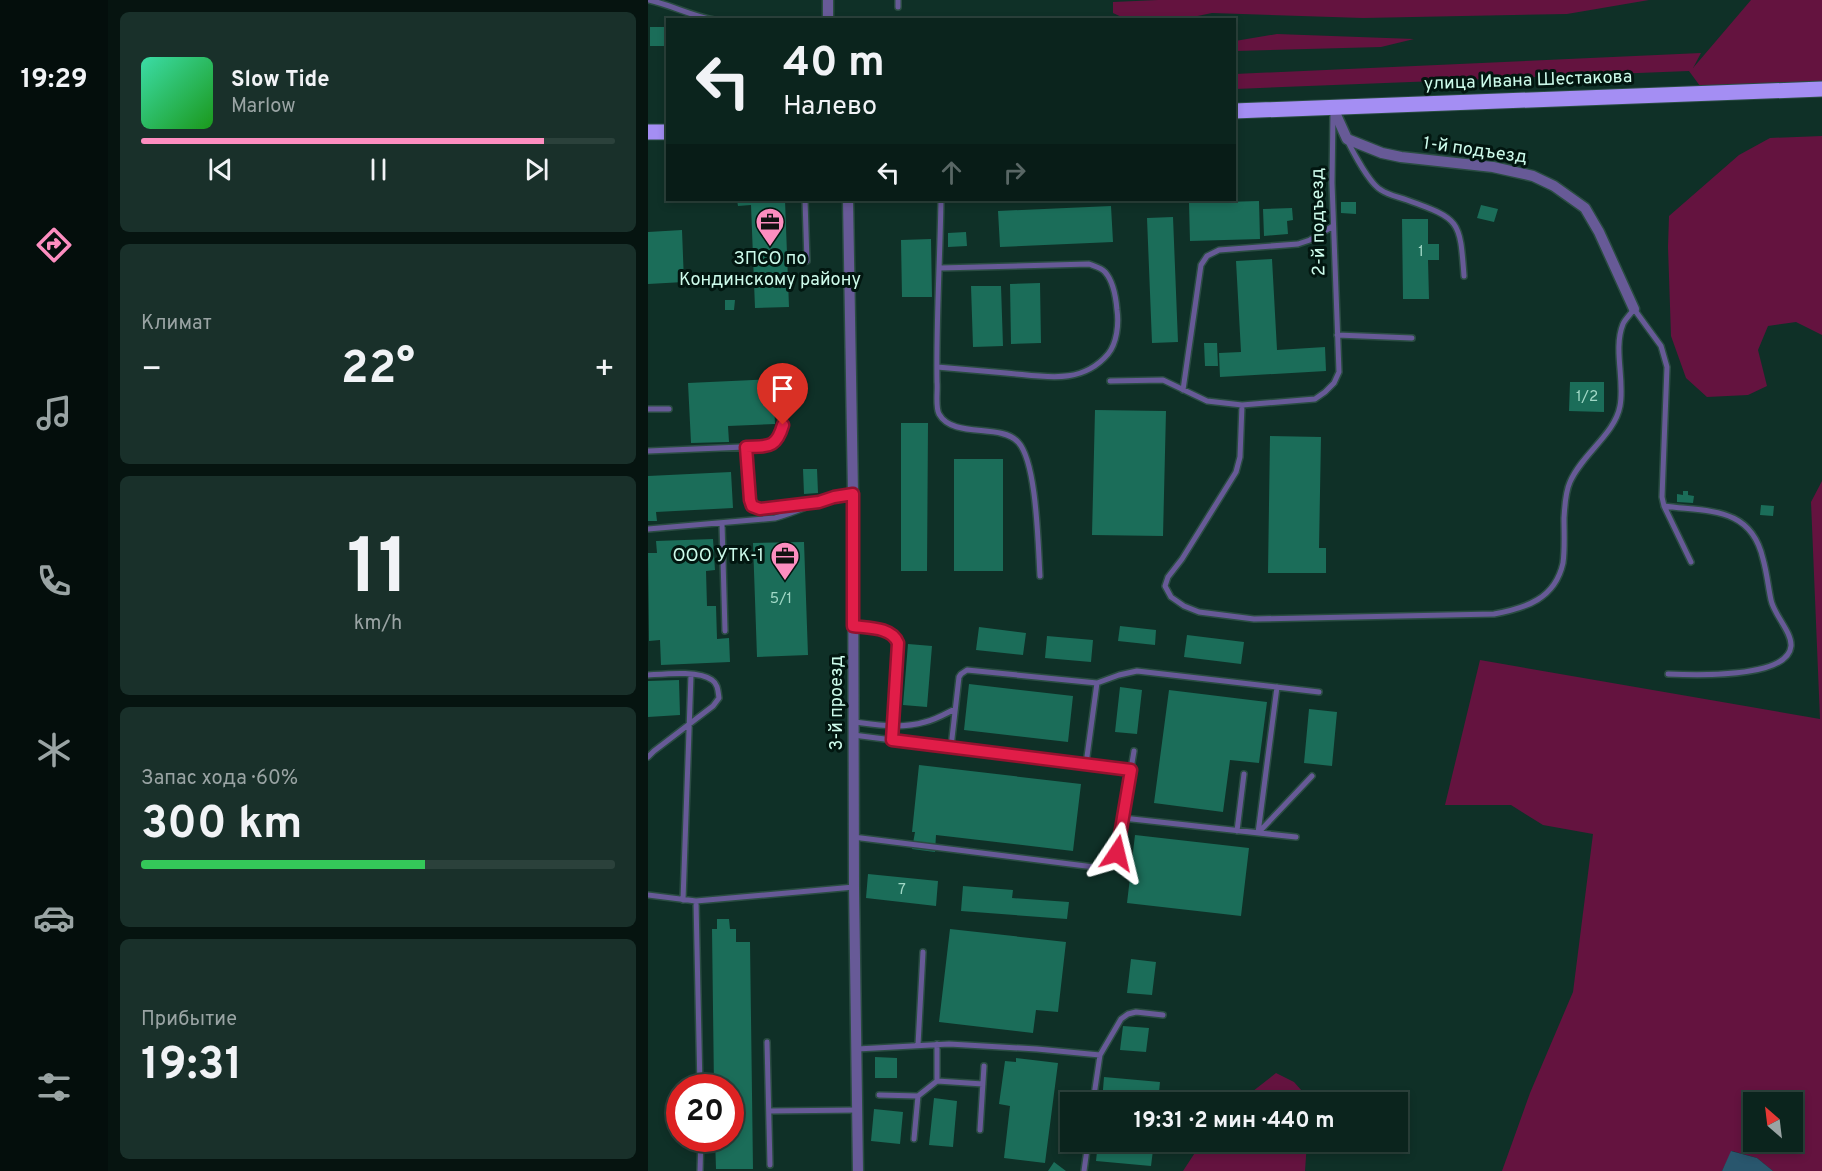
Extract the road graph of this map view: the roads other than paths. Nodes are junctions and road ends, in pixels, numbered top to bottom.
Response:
1 (649, 0) edge
2 (828, 0) edge
3 (898, 0) edge
4 (666, 2) edge
5 (898, 7) dead end
6 (706, 18) edge
7 (828, 18) edge
8 (1822, 89) edge
9 (1333, 108) junction
10 (1236, 111) edge
11 (648, 132) edge
12 (666, 132) edge
13 (1347, 139) junction
14 (805, 201) edge
15 (848, 201) edge
16 (941, 201) edge
17 (1333, 226) junction
18 (807, 261) dead end
19 (940, 268) junction
20 (1464, 276) dead end
21 (1634, 309) junction
22 (1337, 335) junction
23 (1412, 338) dead end
24 (937, 368) junction
25 (1110, 381) dead end
26 (1183, 390) junction
27 (1242, 405) junction
28 (784, 406) dead end
29 (648, 409) edge
30 (669, 409) dead end
31 (746, 447) junction
32 (648, 451) edge
33 (853, 494) junction
34 (819, 502) junction
35 (1664, 506) junction
36 (722, 523) junction
37 (648, 529) edge
38 (1691, 562) dead end
39 (1040, 576) dead end
40 (853, 626) junction
41 (726, 631) dead end
42 (1668, 674) dead end
43 (648, 675) edge
44 (691, 675) junction
45 (1097, 683) junction
46 (1277, 687) junction
47 (1319, 692) dead end
48 (955, 709) junction
49 (854, 722) junction
50 (689, 724) junction
51 (893, 726) junction
52 (854, 735) junction
53 (892, 740) junction
54 (951, 747) junction
55 (1134, 751) dead end
56 (648, 757) edge
57 (1086, 764) junction
58 (1131, 770) junction
59 (1244, 774) dead end
60 (1312, 776) dead end
61 (1123, 818) junction
62 (1238, 831) junction
63 (1258, 833) junction
64 (854, 837) junction
65 (1296, 837) dead end
66 (854, 887) junction
67 (648, 895) edge
68 (683, 900) junction
69 (696, 901) junction
70 (923, 952) dead end
71 (1163, 1015) dead end
72 (767, 1042) dead end
73 (937, 1044) junction
74 (918, 1045) junction
75 (857, 1050) junction
76 (1100, 1055) junction
77 (984, 1066) dead end
78 (700, 1074) edge
79 (937, 1081) junction
80 (983, 1084) junction
81 (1095, 1092) edge
82 (879, 1095) dead end
83 (918, 1096) junction
84 (858, 1110) junction
85 (769, 1111) junction
86 (980, 1130) dead end
87 (914, 1139) dead end
88 (701, 1152) edge
89 (1087, 1152) edge
90 (770, 1165) dead end
91 (700, 1171) edge
92 (858, 1171) edge
93 (1084, 1171) edge

1 - 4 lane
2 - 7 street
3 - 5 lane
4 - 6 lane
8 - 9 main road, улица Ивана Шестакова
9 - 10 main road, улица Ивана Шестакова
9 - 13 street
9 - 17 lane, 2-й подъезд
11 - 12 main road
13 - 20 lane
13 - 21 street, 1-й подъезд
14 - 18 lane
15 - 33 street, 3-й проезд
16 - 19 lane
17 - 22 lane, 2-й подъезд
17 - 26 lane
19 - 24 lane
19 - 24 lane
21 - 27 lane
21 - 35 lane
22 - 23 lane
22 - 27 lane, 2-й подъезд
24 - 39 lane
25 - 26 lane, 2-й подъезд
26 - 27 lane, 2-й подъезд
28 - 31 lane
29 - 30 lane
31 - 32 lane
31 - 34 lane
33 - 34 lane
33 - 40 street, 3-й проезд
34 - 36 lane
35 - 38 lane
35 - 42 lane
36 - 37 lane
36 - 41 lane
40 - 49 street, 3-й проезд
40 - 51 lane
43 - 44 lane
44 - 50 lane
44 - 50 lane
45 - 46 lane
45 - 48 lane
45 - 57 lane
46 - 47 lane
46 - 63 lane
48 - 51 lane
48 - 54 lane
49 - 51 lane
49 - 52 street, 3-й проезд
50 - 56 lane
50 - 68 lane
51 - 53 lane
52 - 53 lane
52 - 64 street, 3-й проезд
53 - 54 lane
54 - 57 lane
55 - 58 lane
57 - 58 lane
58 - 61 lane
59 - 62 lane
60 - 63 lane
61 - 62 lane
61 - 64 lane
62 - 63 lane
63 - 65 lane
64 - 66 street, 3-й проезд
66 - 69 lane
66 - 75 street, 3-й проезд
67 - 68 lane
68 - 69 lane
69 - 78 lane
70 - 74 lane
71 - 76 lane
72 - 85 lane
73 - 74 lane
73 - 76 lane
73 - 79 lane
74 - 75 lane
75 - 84 street, 3-й проезд
76 - 81 lane
77 - 80 lane
79 - 80 lane
79 - 83 lane
80 - 86 lane
82 - 83 lane
83 - 87 lane
84 - 85 lane
84 - 92 street, 3-й проезд
85 - 90 lane
88 - 91 lane
89 - 93 lane

